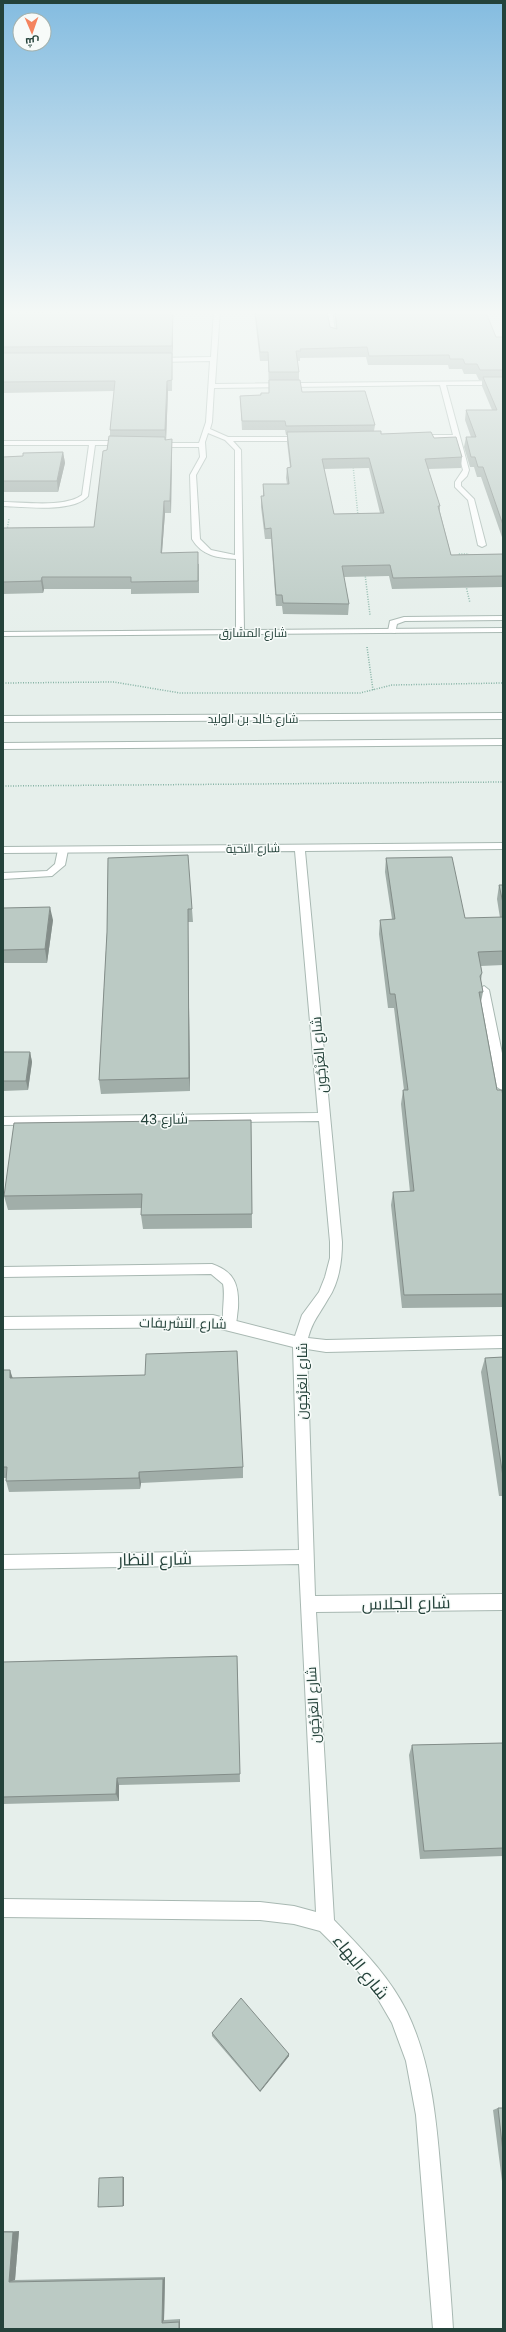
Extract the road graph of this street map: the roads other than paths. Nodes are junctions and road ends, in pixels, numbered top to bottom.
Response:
1 (209, 419) edge
2 (452, 419) edge
3 (207, 430) junction
4 (457, 437) junction
5 (311, 438) edge
6 (411, 438) edge
7 (227, 439) junction
8 (147, 442) edge
9 (202, 442) junction
10 (3, 443) edge
11 (92, 443) junction
12 (133, 443) edge
13 (3, 504) edge
14 (482, 545) road end
15 (240, 557) junction
16 (503, 618) edge
17 (503, 630) edge
18 (392, 631) junction
19 (240, 632) junction
20 (3, 634) edge
21 (503, 716) edge
22 (3, 719) edge
23 (503, 742) edge
24 (3, 746) edge
25 (503, 846) edge
26 (300, 848) junction
27 (3, 850) edge
28 (63, 850) junction
29 (3, 876) edge
30 (484, 990) edge
31 (503, 1087) edge
32 (325, 1117) junction
33 (3, 1121) edge
34 (3, 1272) edge
35 (3, 1323) edge
36 (230, 1323) junction
37 (503, 1342) edge
38 (300, 1343) junction
39 (306, 1557) junction
40 (3, 1562) edge
41 (503, 1602) edge
42 (308, 1604) junction
43 (3, 1908) edge
44 (325, 1924) junction
45 (443, 2329) edge

1 - 3 street
2 - 4 street
3 - 7 street
3 - 9 street
4 - 6 street
4 - 14 street
5 - 7 street
7 - 15 street
8 - 9 street
9 - 15 street
10 - 11 street
11 - 12 street
11 - 13 street
15 - 19 street
16 - 18 street
17 - 18 street, شارع المشارق
18 - 19 street, شارع المشارق
19 - 20 street, شارع المشارق
21 - 22 street, شارع خالِد بن الوليد
23 - 24 street, شارع خالِد بن الوليد
25 - 26 street, شارع التحية
26 - 28 street, شارع التحية
26 - 32 street, شارع العَرْجُون
27 - 28 street, شارع التحية
28 - 29 street
30 - 31 street
32 - 33 street, شارع 43
32 - 38 street, شارع العَرْجُون
34 - 36 street
35 - 36 street, شارع التشريفات
36 - 38 street, شارع التشريفات
37 - 38 street, شارع التشريفات
38 - 39 street, شارع العَرْجُون
39 - 40 street, شارع النظار
39 - 42 street, شارع العَرْجُون
41 - 42 street, شارع الجلاس
42 - 44 street, شارع العَرْجُون
43 - 44 street, شارع البهاء
44 - 45 street, شارع البهاء

